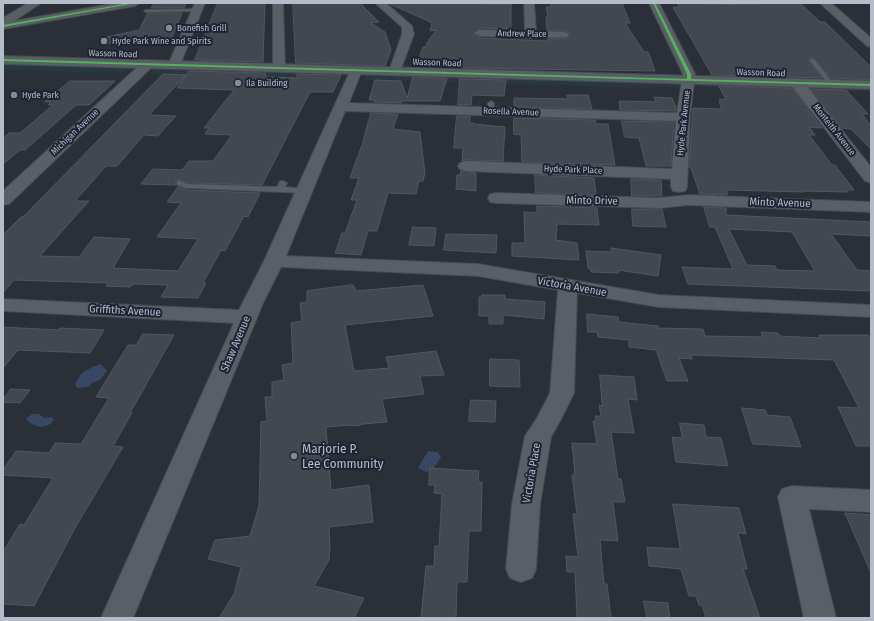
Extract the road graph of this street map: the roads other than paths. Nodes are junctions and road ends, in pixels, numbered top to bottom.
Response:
1 (36, 3) edge
2 (135, 3) edge
3 (278, 3) edge
4 (380, 3) edge
5 (529, 3) edge
6 (654, 3) edge
7 (825, 3) edge
8 (199, 6) edge
9 (146, 11) dead end
10 (21, 12) junction
11 (47, 18) junction
12 (3, 24) edge
13 (480, 33) dead end
14 (531, 35) junction
15 (563, 35) dead end
16 (871, 44) edge
17 (3, 60) edge
18 (812, 60) dead end
19 (148, 64) junction
20 (174, 65) junction
21 (279, 68) junction
22 (356, 70) junction
23 (395, 71) junction
24 (689, 80) junction
25 (797, 83) junction
26 (831, 84) junction
27 (871, 85) edge
28 (340, 107) junction
29 (683, 117) junction
30 (466, 166) dead end
31 (680, 174) junction
32 (871, 178) edge
33 (180, 183) dead end
34 (304, 191) junction
35 (496, 198) dead end
36 (3, 200) edge
37 (688, 200) junction
38 (871, 207) edge
39 (274, 261) junction
40 (569, 287) junction
41 (3, 305) edge
42 (871, 311) edge
43 (248, 317) junction
44 (871, 501) edge
45 (521, 569) dead end
46 (117, 618) edge
47 (820, 618) edge

1 - 10 street
2 - 11 street
3 - 21 street
4 - 23 street
5 - 14 street
6 - 24 street, Hyde Park Avenue
7 - 16 street
8 - 9 lane
8 - 20 street
10 - 11 street
10 - 12 street
11 - 12 street
13 - 14 street, Andrew Place
14 - 15 street, Andrew Place
17 - 19 street, Wasson Road
18 - 26 lane
19 - 20 street, Wasson Road
19 - 36 street, Michigan Avenue
20 - 21 street, Wasson Road
21 - 22 street, Wasson Road
22 - 23 street, Wasson Road
22 - 28 street, Shaw Avenue
23 - 24 street, Wasson Road
24 - 25 street, Wasson Road
24 - 29 street, Hyde Park Avenue
25 - 26 street, Wasson Road
25 - 32 street, Monteith Avenue
26 - 27 street, Wasson Road
28 - 29 street, Rosella Avenue
28 - 34 street, Shaw Avenue
29 - 31 street, Hyde Park Avenue
30 - 31 street, Hyde Park Place
31 - 37 street, Hyde Park Avenue
33 - 34 lane
34 - 39 street, Shaw Avenue
35 - 37 street, Minto Drive
37 - 38 street, Minto Avenue
39 - 40 street, Victoria Avenue
39 - 43 street, Shaw Avenue
40 - 42 street, Victoria Avenue
40 - 45 street, Victoria Place
41 - 43 street, Griffiths Avenue
43 - 46 street, Shaw Avenue
44 - 47 street

